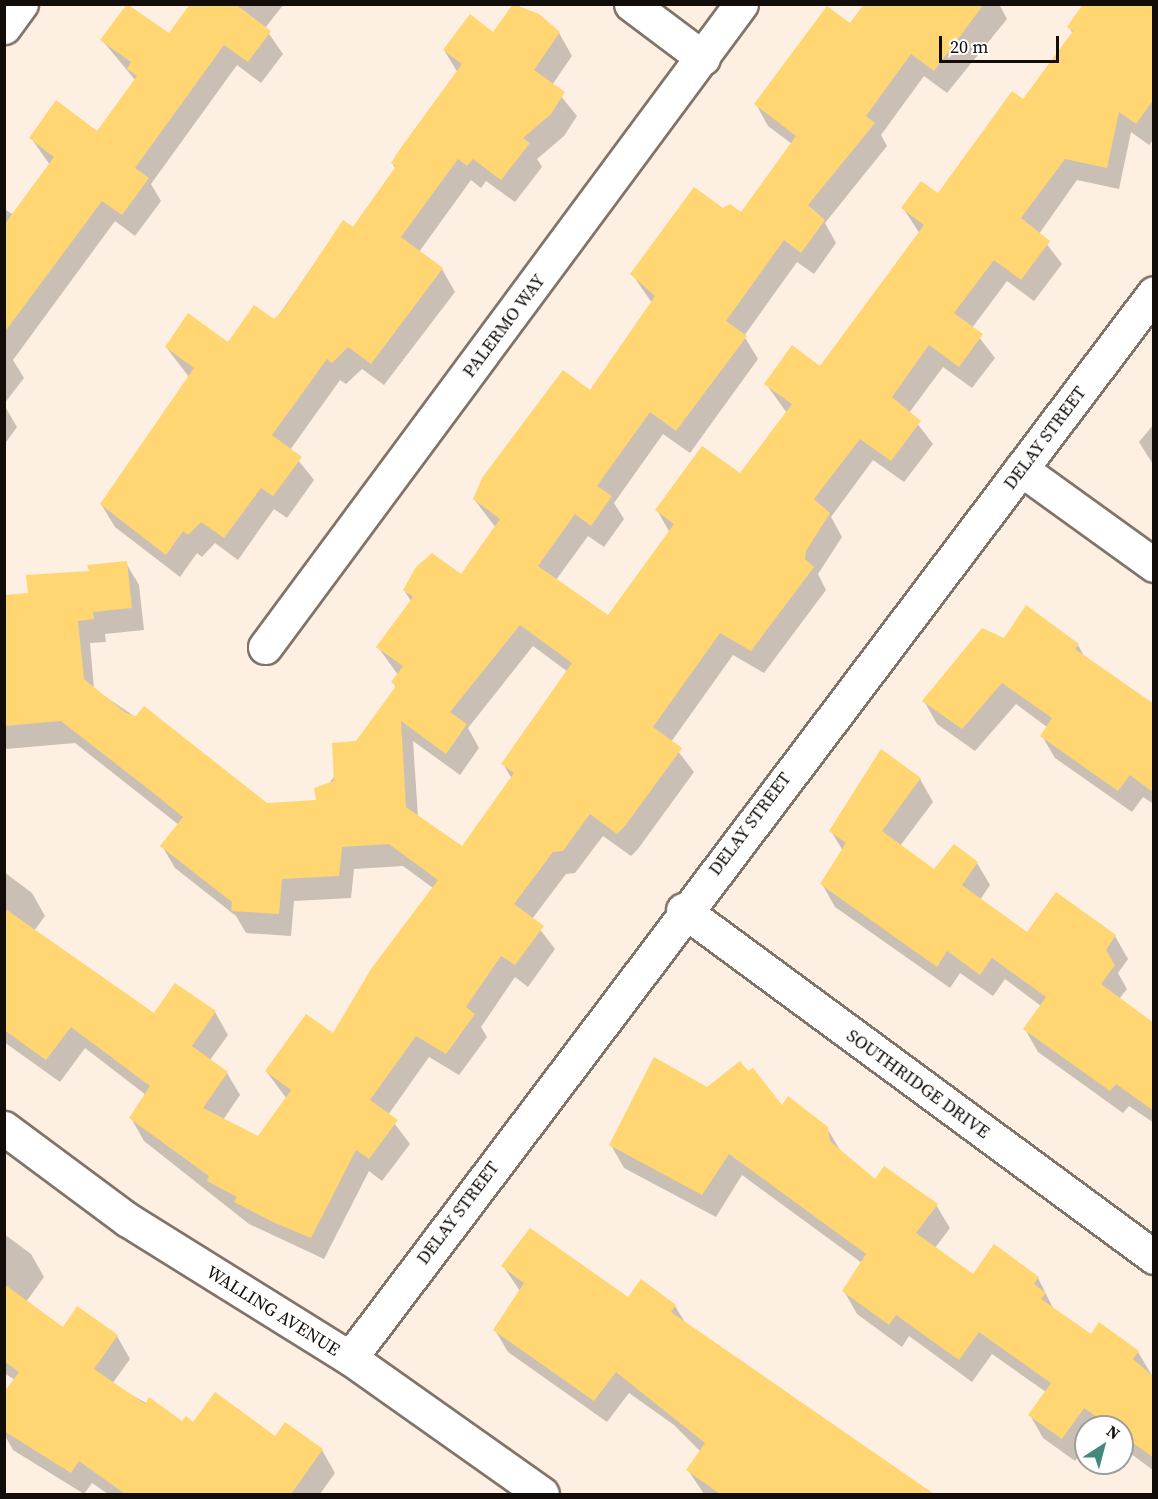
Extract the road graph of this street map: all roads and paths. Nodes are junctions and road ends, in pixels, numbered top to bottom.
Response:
1 (21, 4) edge
2 (631, 4) edge
3 (741, 4) edge
4 (4, 27) edge
5 (703, 58) junction
6 (1154, 293) edge
7 (1021, 469) junction
8 (1154, 565) edge
9 (265, 647) dead end
10 (683, 910) junction
11 (4, 1128) edge
12 (1154, 1257) edge
13 (350, 1358) junction
14 (542, 1494) edge

1 - 4 street
2 - 5 street
3 - 5 street, PALERMO WAY
5 - 9 street, PALERMO WAY
6 - 7 street, DELAY STREET
7 - 8 street
7 - 10 street, DELAY STREET
10 - 12 street, SOUTHRIDGE DRIVE
10 - 13 street, DELAY STREET
11 - 13 street, WALLING AVENUE
13 - 14 street, WALLING AVENUE

